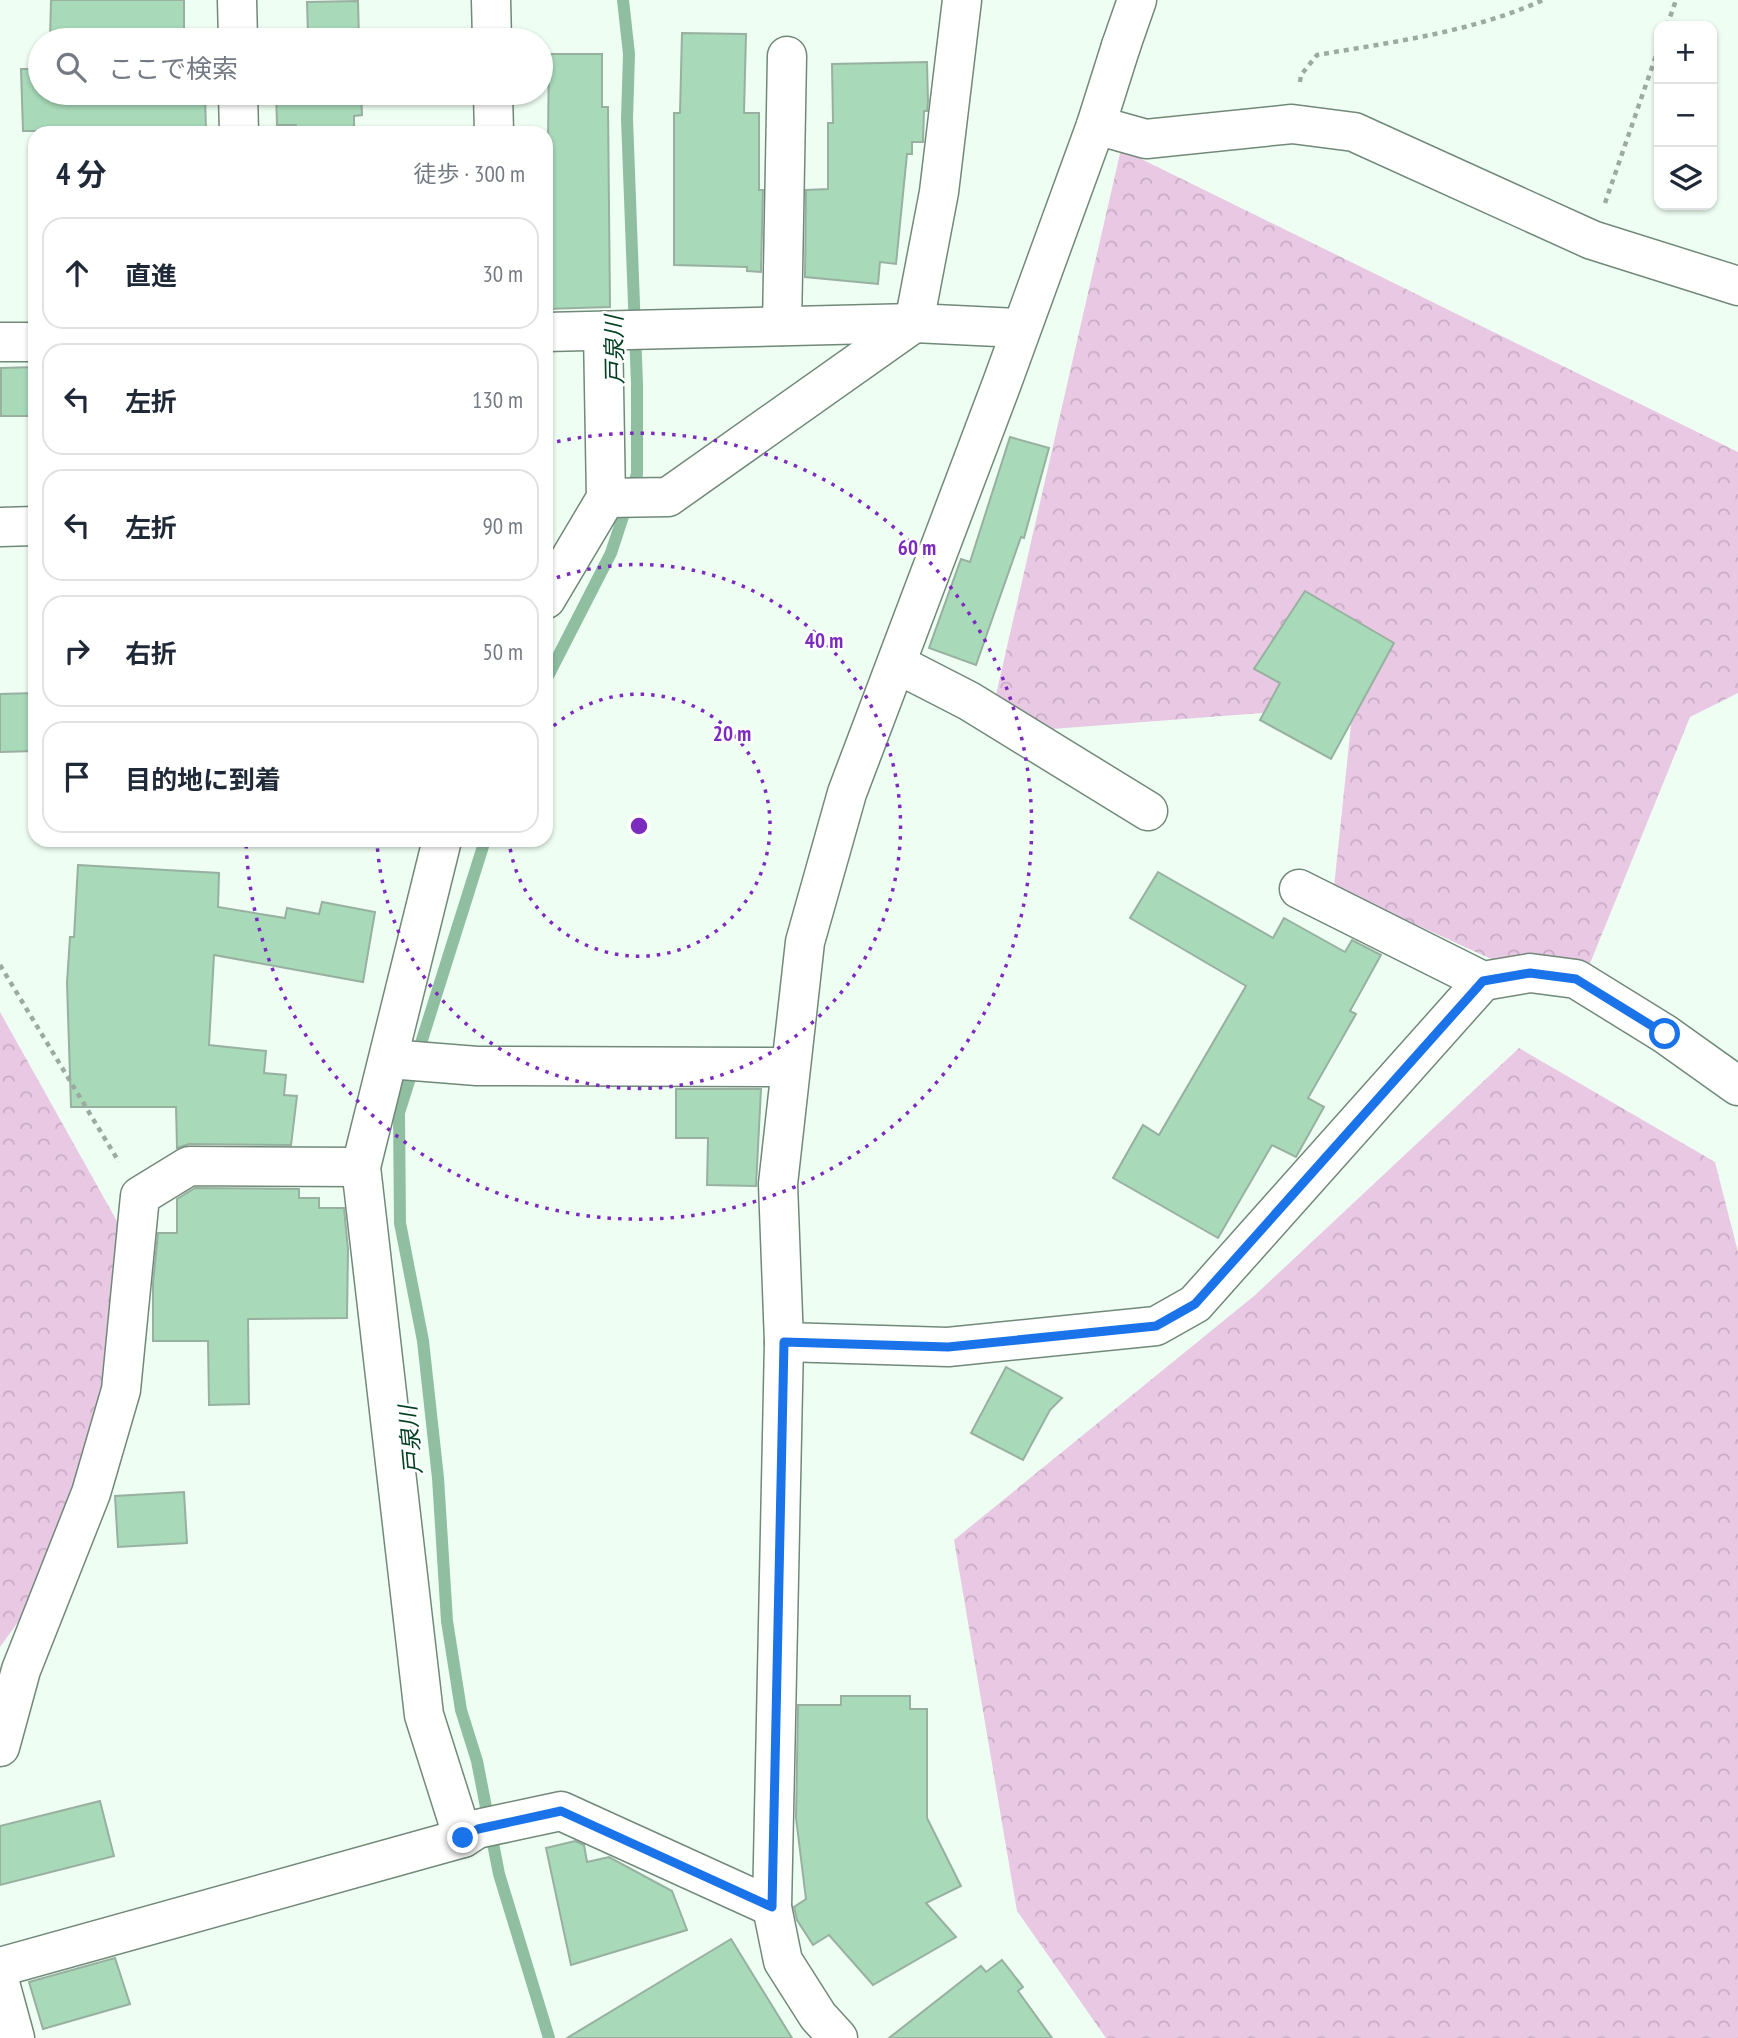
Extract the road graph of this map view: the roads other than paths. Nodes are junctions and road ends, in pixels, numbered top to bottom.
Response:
1 (237, 0) edge
2 (491, 0) edge
3 (962, 0) edge
4 (1138, 0) edge
5 (238, 28) edge
6 (492, 28) edge
7 (787, 56) dead end
8 (238, 105) edge
9 (493, 105) edge
10 (1096, 125) junction
11 (239, 126) edge
12 (494, 126) edge
13 (1738, 286) edge
14 (915, 323) junction
15 (782, 326) junction
16 (1020, 328) junction
17 (630, 331) junction
18 (553, 332) edge
19 (0, 342) edge
20 (28, 342) edge
21 (612, 498) junction
22 (28, 526) edge
23 (0, 527) edge
24 (553, 589) edge
25 (897, 664) junction
26 (1147, 811) dead end
27 (440, 847) edge
28 (1298, 889) dead end
29 (1483, 981) junction
30 (389, 1059) junction
31 (790, 1067) junction
32 (1738, 1086) edge
33 (361, 1167) junction
34 (784, 1342) junction
35 (0, 1747) edge
36 (470, 1833) junction
37 (772, 1907) junction
38 (0, 1967) edge
39 (0, 1983) edge
40 (15, 2038) edge
41 (838, 2038) edge

1 - 5 street
2 - 6 street
3 - 14 street
4 - 10 street
7 - 15 street
8 - 11 street
9 - 12 street
10 - 13 street
10 - 16 street
14 - 15 street
14 - 16 street
14 - 21 street
15 - 17 street
16 - 25 street
17 - 18 street
17 - 21 street
19 - 20 street
21 - 24 street
22 - 23 street
25 - 26 street
25 - 31 street
27 - 30 street
28 - 29 street
29 - 32 street
29 - 34 street
30 - 31 street
30 - 33 street
31 - 34 street
33 - 35 street
33 - 36 street
34 - 37 street
36 - 37 street
36 - 38 street
37 - 41 street
39 - 40 street

